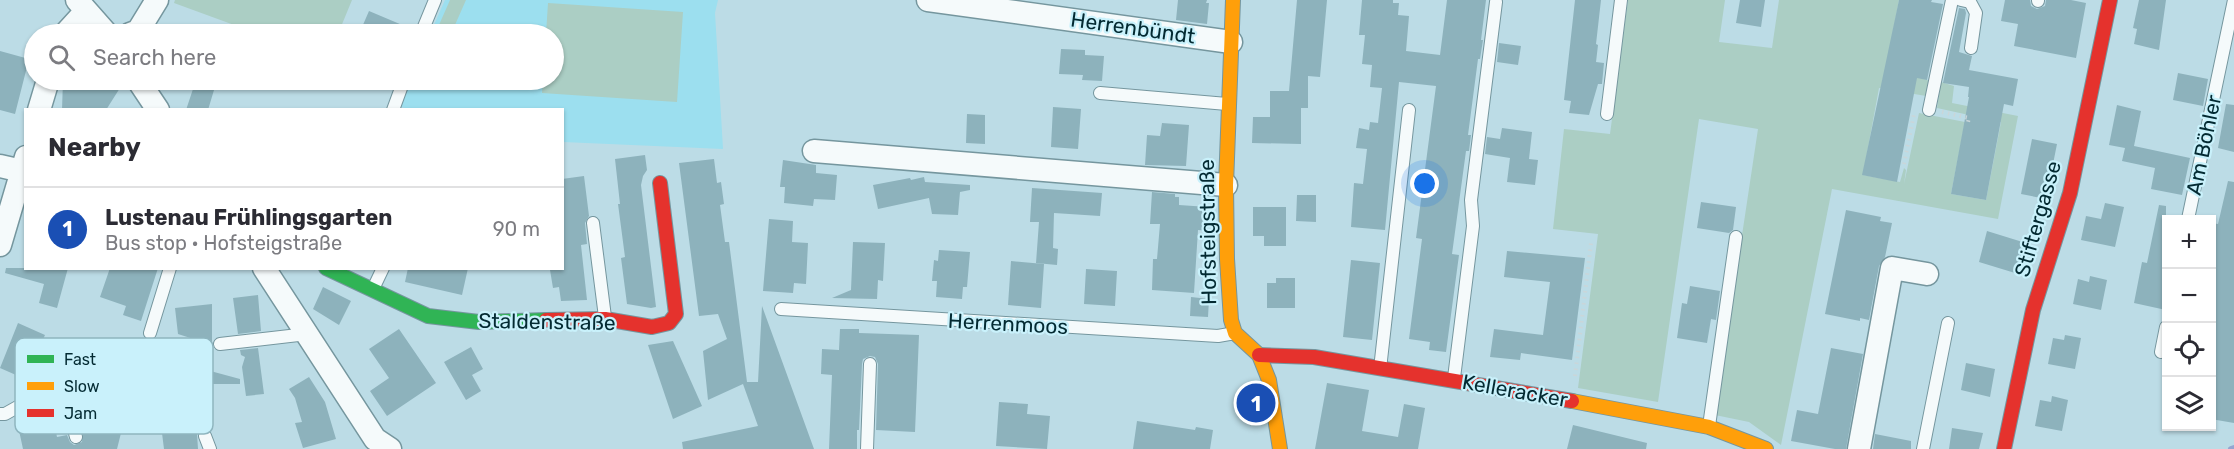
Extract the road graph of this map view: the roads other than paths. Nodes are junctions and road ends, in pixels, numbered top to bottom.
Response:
1 (157, 0) edge
2 (435, 0) edge
3 (928, 0) edge
4 (1233, 0) edge
5 (1621, 0) edge
6 (1952, 0) edge
7 (1961, 0) edge
8 (2110, 0) edge
9 (2234, 0) edge
10 (1496, 2) dead end
11 (81, 5) edge
12 (70, 24) edge
13 (98, 24) edge
14 (142, 24) edge
15 (425, 24) edge
16 (1231, 42) junction
17 (1971, 48) dead end
18 (45, 90) edge
19 (145, 90) edge
20 (400, 90) edge
21 (1100, 93) dead end
22 (1230, 104) junction
23 (1930, 107) road end
24 (40, 108) edge
25 (157, 108) edge
26 (394, 108) edge
27 (1409, 110) dead end
28 (1607, 114) dead end
29 (814, 151) dead end
30 (18, 167) edge
31 (660, 183) dead end
32 (1226, 185) junction
33 (2189, 215) edge
34 (593, 223) dead end
35 (1736, 237) dead end
36 (0, 245) edge
37 (169, 270) edge
38 (265, 270) edge
39 (330, 270) edge
40 (382, 270) edge
41 (1927, 274) dead end
42 (372, 290) junction
43 (781, 309) dead end
44 (605, 319) junction
45 (1948, 323) dead end
46 (150, 333) dead end
47 (1235, 333) junction
48 (307, 334) junction
49 (220, 344) dead end
50 (1259, 355) junction
51 (870, 364) dead end
52 (1380, 369) junction
53 (1453, 381) junction
54 (15, 408) edge
55 (0, 414) edge
56 (1709, 427) junction
57 (75, 434) edge
58 (205, 436) dead end
59 (76, 437) dead end
60 (381, 447) edge
61 (210, 449) edge
62 (867, 449) edge
63 (1280, 449) edge
64 (1766, 449) edge
65 (1859, 449) edge
66 (1923, 449) edge
67 (2004, 449) edge

1 - 14 street
2 - 15 lane
3 - 16 street, Herrenbündt
4 - 16 street, Hofsteigstraße
5 - 28 lane
6 - 23 lane
7 - 17 lane
8 - 67 street, Stiftergasse
9 - 33 lane, Am Böhler
10 - 53 lane
11 - 12 street
11 - 13 street
16 - 22 street, Hofsteigstraße
18 - 24 street
19 - 25 street
20 - 26 lane
21 - 22 lane
22 - 32 street, Hofsteigstraße
27 - 52 lane
29 - 32 street
30 - 36 street
31 - 44 street, Staldenstraße
32 - 47 street, Hofsteigstraße
34 - 44 lane
35 - 56 lane
37 - 46 lane
38 - 48 street
39 - 42 street, Staldenstraße
40 - 42 lane
41 - 65 street
42 - 44 street, Staldenstraße
43 - 47 lane, Herrenmoos
45 - 66 lane
47 - 50 street, Hofsteigstraße
48 - 49 lane
48 - 60 street
50 - 52 street, Kelleracker
50 - 63 street, Hofsteigstraße
51 - 62 lane
52 - 53 street, Kelleracker
53 - 56 street, Kelleracker
54 - 55 lane
56 - 64 street, Kelleracker
57 - 59 lane
58 - 61 lane

